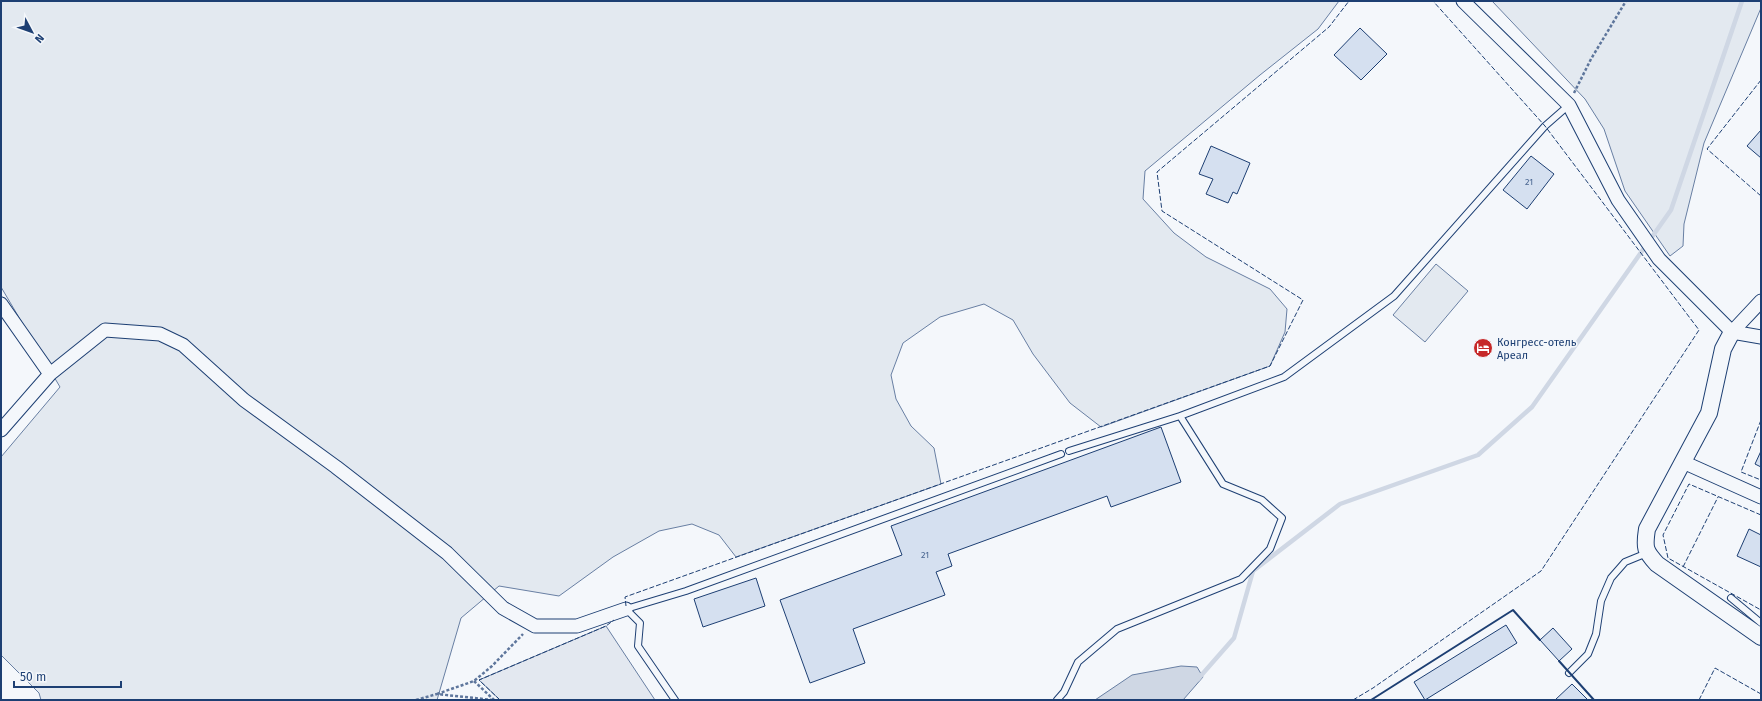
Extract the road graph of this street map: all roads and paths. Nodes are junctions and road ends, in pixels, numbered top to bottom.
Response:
1 (1463, 1) edge
2 (1626, 1) edge
3 (1569, 105) junction
4 (1761, 301) edge
5 (1, 304) edge
6 (1732, 332) junction
7 (1761, 337) edge
8 (50, 374) junction
9 (1180, 416) junction
10 (1, 430) edge
11 (1069, 451) dead end
12 (1062, 454) dead end
13 (1683, 462) junction
14 (1761, 497) edge
15 (1647, 553) junction
16 (1731, 598) dead end
17 (626, 609) junction
18 (1761, 623) edge
19 (535, 626) junction
20 (1761, 637) edge
21 (1569, 673) dead end
22 (474, 681) junction
23 (437, 694) junction
24 (416, 700) edge
25 (494, 700) edge
26 (675, 700) edge
27 (1057, 700) edge

1 - 3 street
2 - 3 path
3 - 6 street
3 - 9 lane
4 - 6 street
5 - 8 street
6 - 7 street
6 - 13 street
8 - 10 street
8 - 19 street
9 - 11 lane
9 - 27 lane
12 - 17 lane
13 - 14 street
13 - 15 street
15 - 20 street
15 - 21 lane
16 - 18 lane
17 - 19 street
17 - 26 lane
19 - 22 path
22 - 23 path
22 - 25 path
23 - 24 path
23 - 25 path

